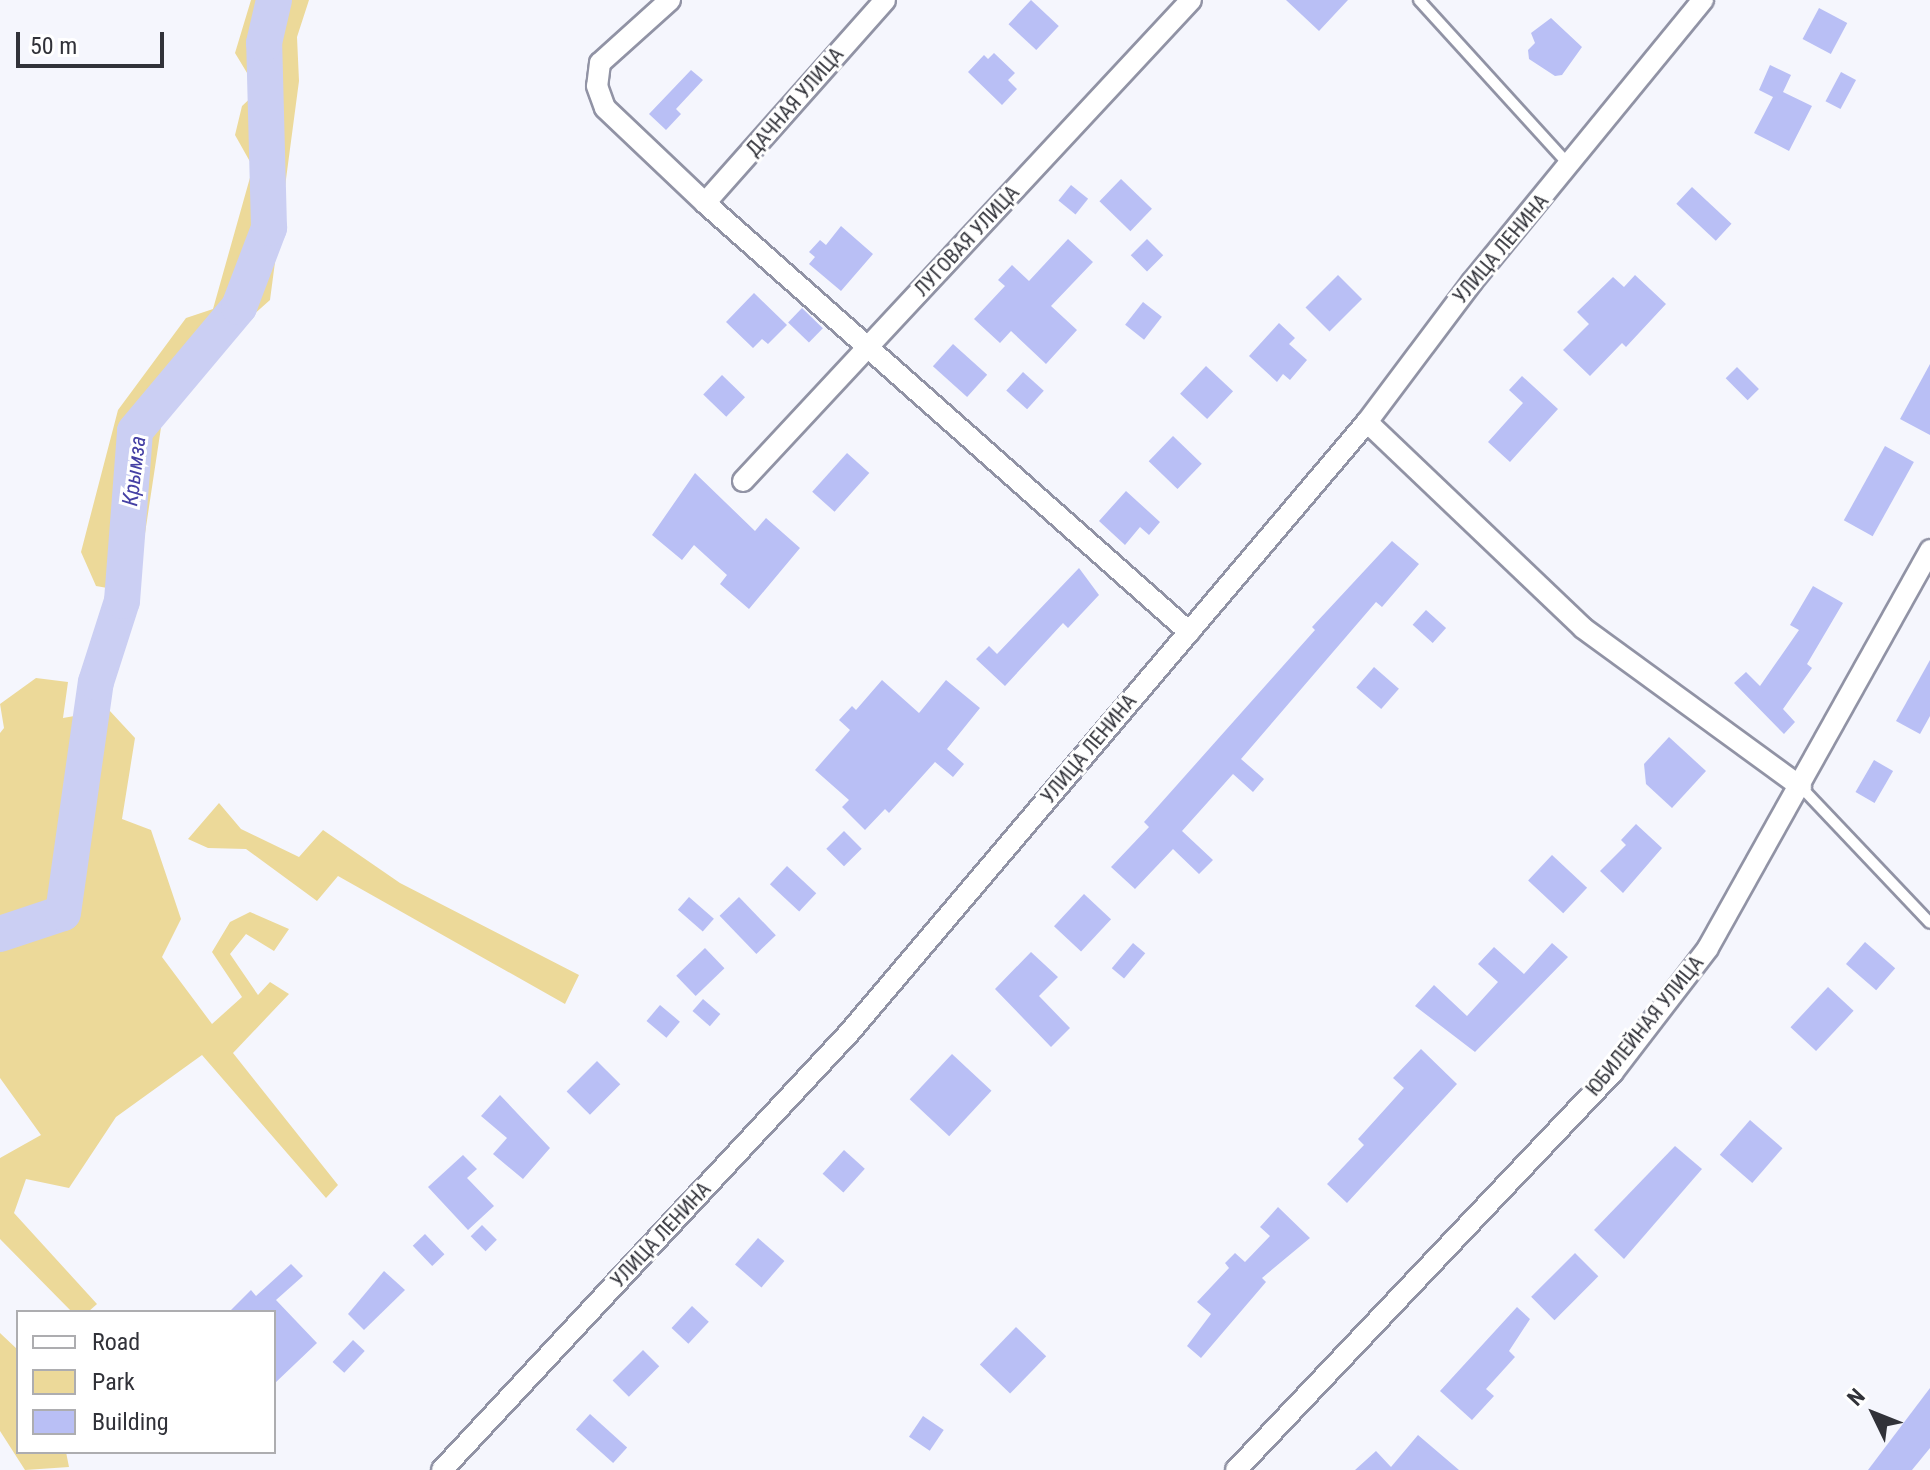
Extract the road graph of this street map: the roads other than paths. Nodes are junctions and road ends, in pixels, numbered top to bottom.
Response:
1 (670, 0) edge
2 (885, 0) edge
3 (1191, 0) edge
4 (1419, 0) edge
5 (1703, 0) edge
6 (1570, 166) junction
7 (705, 203) junction
8 (869, 346) junction
9 (1367, 422) junction
10 (743, 481) dead end
11 (1930, 550) edge
12 (1189, 632) junction
13 (1801, 787) junction
14 (1930, 923) edge
15 (442, 1470) edge
16 (1236, 1470) edge

1 - 7 street
2 - 7 street, ДАЧНАЯ УЛИЦА
3 - 8 street, ЛУГОВАЯ УЛИЦА
4 - 6 lane
5 - 6 street, УЛИЦА ЛЕНИНА
6 - 9 street, УЛИЦА ЛЕНИНА
7 - 8 street
8 - 10 street, ЛУГОВАЯ УЛИЦА
8 - 12 street
9 - 12 street, УЛИЦА ЛЕНИНА
9 - 13 street
11 - 13 street, ЮБИЛЕЙНАЯ УЛИЦА
12 - 15 street, УЛИЦА ЛЕНИНА
13 - 14 lane
13 - 16 street, ЮБИЛЕЙНАЯ УЛИЦА

